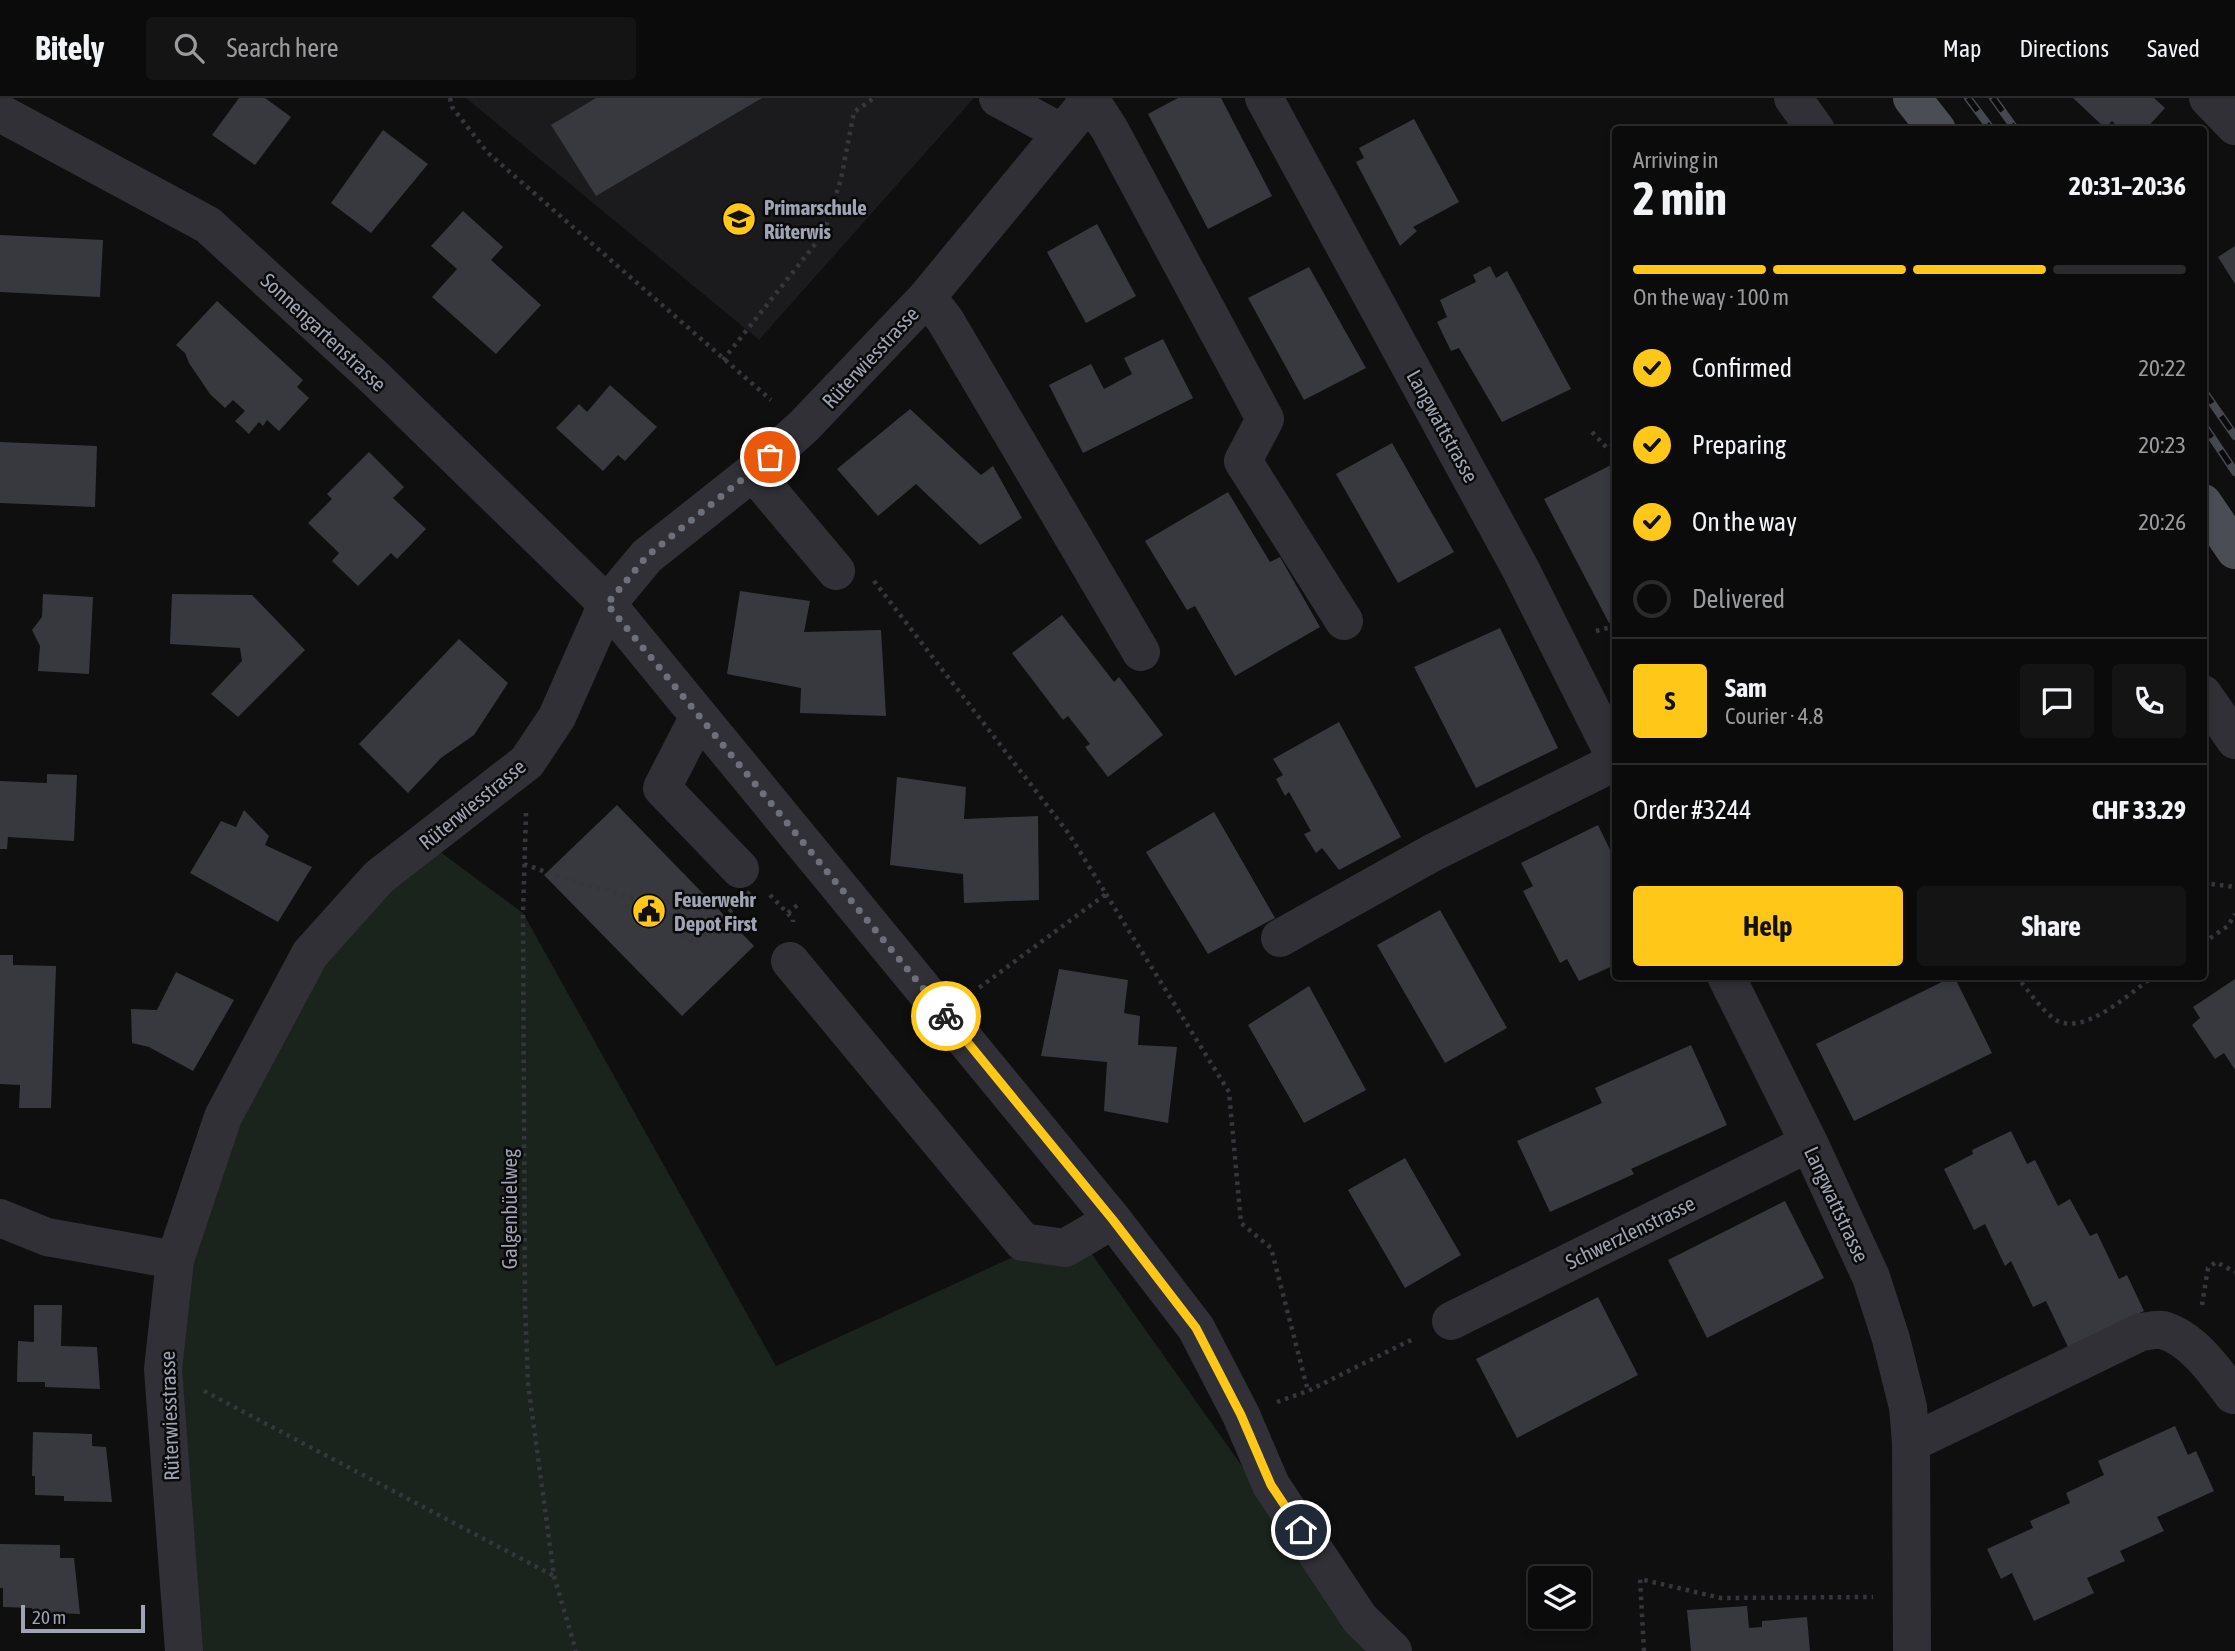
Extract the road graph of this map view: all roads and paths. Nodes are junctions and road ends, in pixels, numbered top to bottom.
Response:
1 (450, 98) edge
2 (874, 98) edge
3 (998, 98) edge
4 (1264, 98) edge
5 (1793, 98) edge
6 (1912, 98) edge
7 (2208, 98) edge
8 (1091, 99) edge
9 (0, 113) edge
10 (1813, 126) edge
11 (1934, 126) edge
12 (2235, 126) edge
13 (1062, 133) junction
14 (927, 297) junction
15 (723, 360) junction
16 (803, 427) junction
17 (1592, 432) dead end
18 (1612, 446) edge
19 (753, 472) junction
20 (2207, 509) edge
21 (2235, 550) edge
22 (836, 571) joint
23 (607, 604) junction
24 (1344, 621) dead end
25 (1141, 652) dead end
26 (2207, 700) edge
27 (699, 716) junction
28 (2235, 740) edge
29 (1612, 753) edge
30 (1612, 761) edge
31 (527, 762) junction
32 (524, 864) junction
33 (746, 880) joint
34 (2207, 884) edge
35 (2235, 887) edge
36 (1106, 894) junction
37 (2235, 914) edge
38 (1280, 938) dead end
39 (2207, 940) edge
40 (790, 961) dead end
41 (1728, 980) edge
42 (2020, 980) edge
43 (2148, 980) edge
44 (944, 1014) junction
45 (1809, 1143) junction
46 (0, 1218) edge
47 (1113, 1220) junction
48 (176, 1260) junction
49 (2235, 1272) edge
50 (1451, 1321) joint
51 (2196, 1351) junction
52 (163, 1369) junction
53 (1308, 1391) junction
54 (2233, 1395) dead end
55 (1241, 1415) junction
56 (1912, 1443) junction
57 (554, 1576) junction
58 (1912, 1597) junction
59 (184, 1651) edge
60 (576, 1651) edge
61 (1393, 1651) edge
62 (1644, 1651) edge
63 (1912, 1651) edge

1 - 15 path
2 - 15 path
3 - 13 street
4 - 29 street, Langwattstrasse
5 - 10 street
6 - 11 main road
7 - 12 street
8 - 13 street, Rüterwiesstrasse
8 - 24 street
9 - 23 street, Sonnengartenstrasse
13 - 14 street, Rüterwiesstrasse
14 - 16 street, Rüterwiesstrasse
14 - 25 street
15 - 16 path
16 - 19 street, Rüterwiesstrasse
17 - 18 path
19 - 22 street
19 - 23 street, Rüterwiesstrasse
20 - 21 main road
22 - 36 path
23 - 27 street, Sonnengartenstrasse
23 - 31 street, Rüterwiesstrasse
26 - 28 street
27 - 33 street
27 - 44 street, Sonnengartenstrasse
30 - 38 street
31 - 32 path, Galgenbüelweg
31 - 48 street, Rüterwiesstrasse
32 - 33 path, bridge
32 - 57 path, Galgenbüelweg
34 - 35 path
36 - 44 path
36 - 53 path
37 - 39 path
40 - 47 street
41 - 45 street, Langwattstrasse
42 - 43 path
44 - 47 street, Sonnengartenstrasse
45 - 50 street, Schwerzlenstrasse
45 - 56 street, Langwattstrasse
46 - 48 street
47 - 55 street, Sonnengartenstrasse
48 - 52 street, Rüterwiesstrasse
49 - 51 path
50 - 53 path
51 - 54 street
51 - 56 street
52 - 57 path
52 - 59 street, Rüterwiesstrasse
53 - 55 path
55 - 61 street, Sonnengartenstrasse
56 - 58 street, Langwattstrasse
57 - 60 path, Galgenbüelweg
58 - 62 path
58 - 63 street, Langwattstrasse

